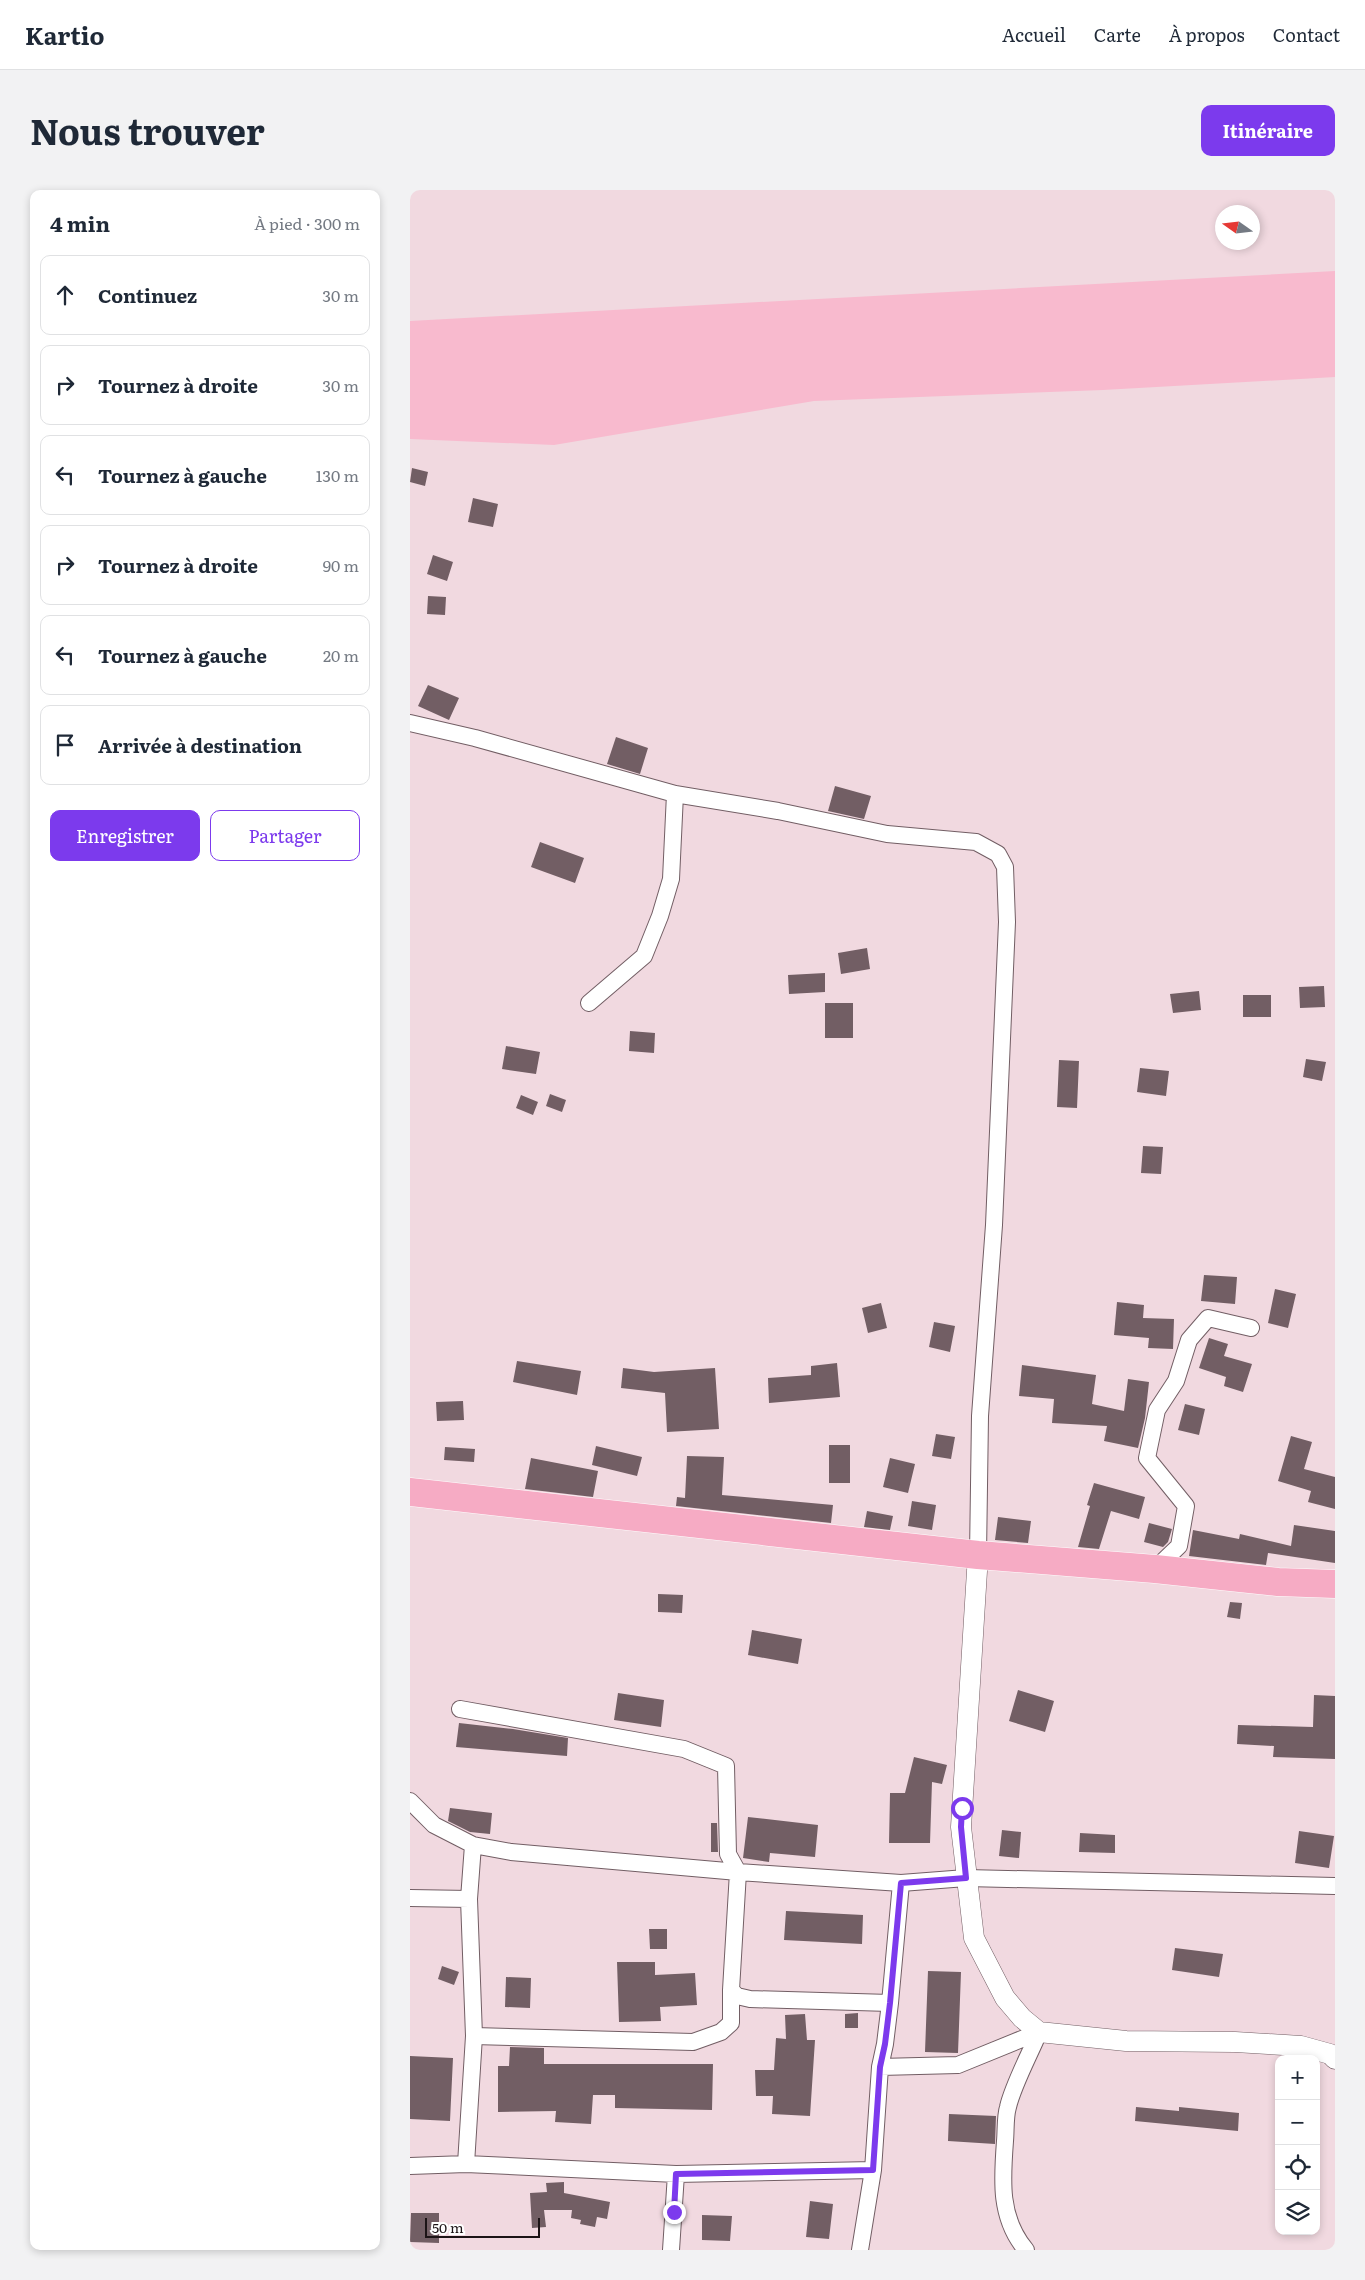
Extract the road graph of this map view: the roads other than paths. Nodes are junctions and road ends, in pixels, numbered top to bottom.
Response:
1 (410, 723) edge
2 (675, 794) junction
3 (589, 1002) dead end
4 (1251, 1328) dead end
5 (410, 1492) edge
6 (978, 1555) junction
7 (1155, 1569) junction
8 (1335, 1584) edge
9 (460, 1709) dead end
10 (410, 1801) edge
11 (473, 1845) junction
12 (738, 1872) junction
13 (966, 1878) junction
14 (901, 1883) junction
15 (1335, 1886) edge
16 (410, 1898) edge
17 (469, 1899) junction
18 (731, 1990) junction
19 (890, 2003) junction
20 (1039, 2032) junction
21 (474, 2036) junction
22 (1335, 2059) edge
23 (880, 2067) junction
24 (466, 2164) junction
25 (410, 2166) edge
26 (873, 2170) junction
27 (676, 2174) junction
28 (671, 2250) edge
29 (860, 2250) edge
30 (1026, 2250) edge

1 - 2 street
2 - 3 street
2 - 6 street
4 - 7 street
5 - 6 highway
6 - 7 highway
6 - 13 street
7 - 8 highway
9 - 12 street
10 - 11 street
11 - 12 street
11 - 17 street
12 - 14 street
12 - 18 street
13 - 14 street
13 - 15 street
13 - 20 street
14 - 19 street
16 - 17 street
17 - 21 street
18 - 19 street
18 - 21 street
19 - 23 street
20 - 22 street
20 - 23 street
20 - 30 street
21 - 24 street
23 - 26 street
24 - 25 street
24 - 27 street
26 - 27 street
26 - 29 street
27 - 28 street

